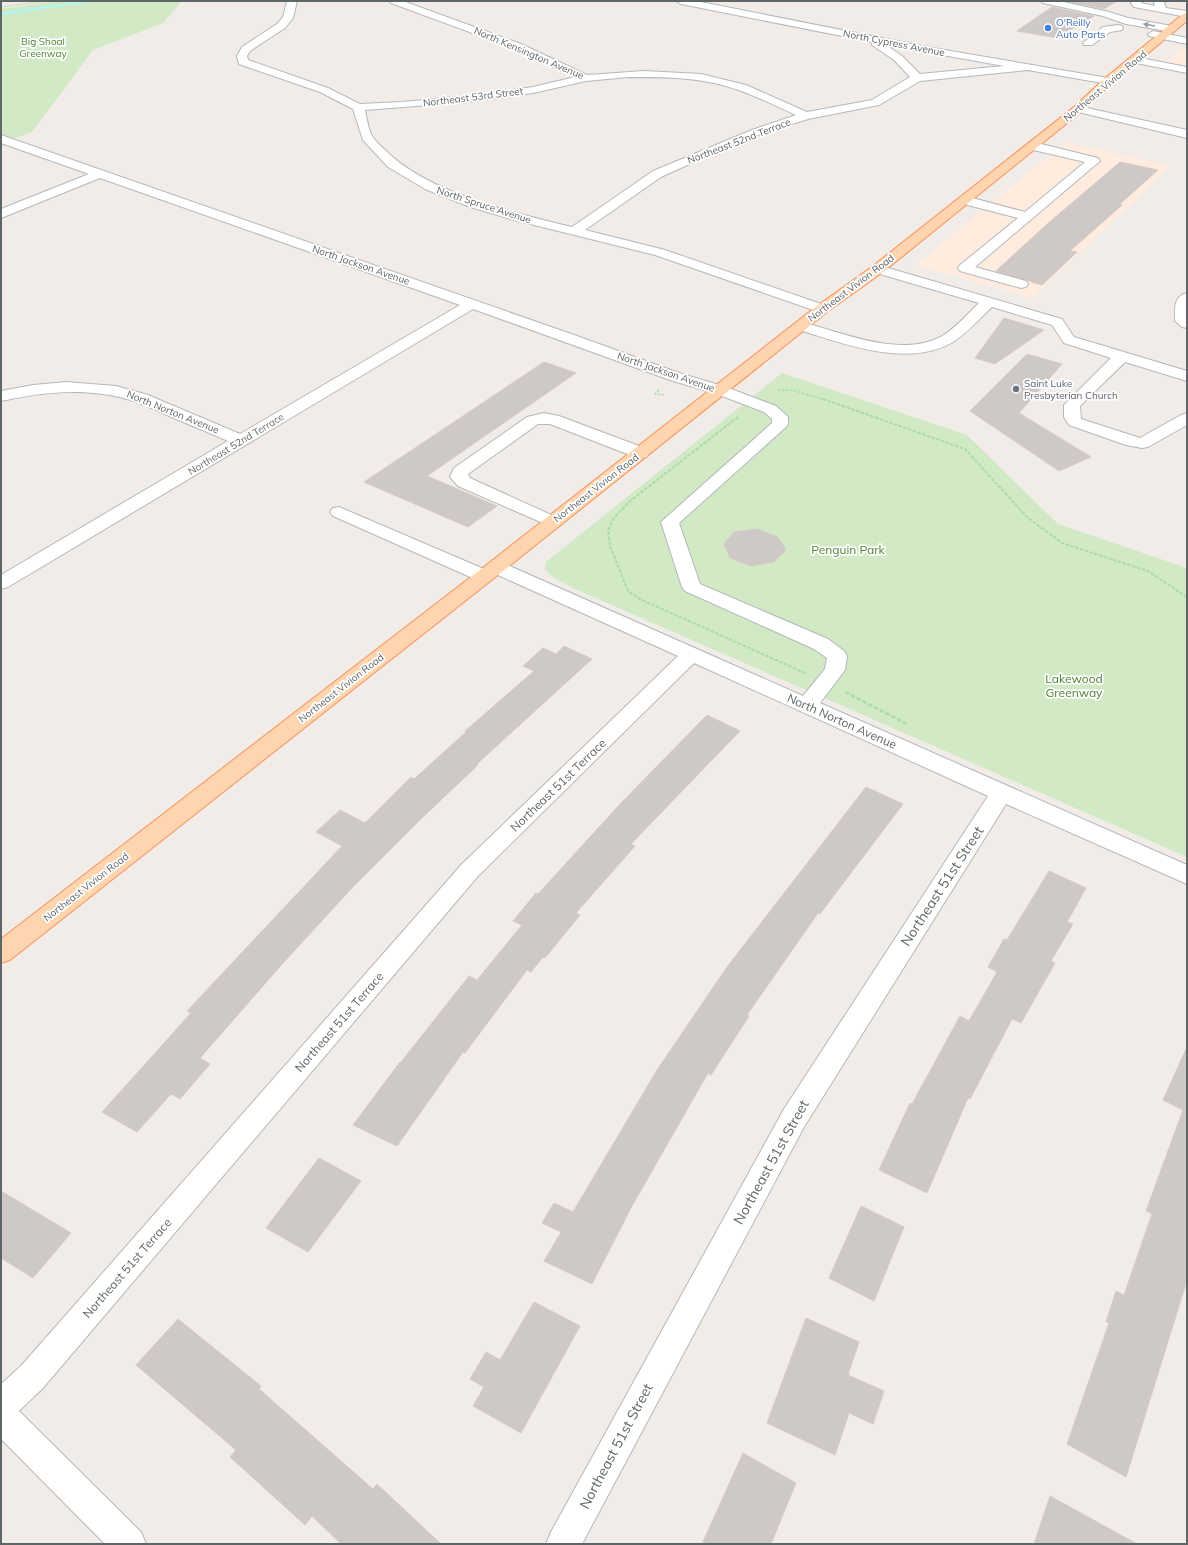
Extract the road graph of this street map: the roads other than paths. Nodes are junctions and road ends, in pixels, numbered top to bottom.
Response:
1 (292, 1) edge
2 (394, 1) edge
3 (681, 1) edge
4 (1046, 1) edge
5 (1135, 3) edge
6 (1162, 5) edge
7 (1186, 17) edge
8 (1126, 21) junction
9 (1118, 28) junction
10 (1168, 33) junction
11 (873, 39) junction
12 (1187, 41) edge
13 (1088, 43) dead end
14 (1177, 59) dead end
15 (1135, 60) junction
16 (1187, 64) edge
17 (1030, 68) junction
18 (1187, 70) edge
19 (586, 78) junction
20 (917, 78) junction
21 (1108, 81) junction
22 (358, 107) junction
23 (1078, 109) junction
24 (806, 116) junction
25 (1187, 134) edge
26 (1, 139) edge
27 (1033, 146) junction
28 (99, 174) junction
29 (969, 196) junction
30 (1031, 213) junction
31 (1, 214) edge
32 (573, 232) junction
33 (878, 269) junction
34 (1020, 284) dead end
35 (1187, 296) edge
36 (989, 302) junction
37 (471, 304) junction
38 (822, 309) junction
39 (1185, 322) edge
40 (801, 326) junction
41 (1122, 356) junction
42 (1187, 376) edge
43 (720, 390) junction
44 (4, 395) edge
45 (1187, 418) edge
46 (242, 441) junction
47 (641, 452) junction
48 (339, 512) dead end
49 (552, 522) junction
50 (490, 572) junction
51 (1, 583) edge
52 (692, 654) junction
53 (807, 706) junction
54 (1002, 792) junction
55 (1187, 875) edge
56 (1, 953) edge
57 (1, 1406) edge
58 (1, 1416) edge
59 (129, 1544) edge
60 (563, 1544) edge

1 - 22 street
2 - 19 street, North Kensington Avenue
3 - 11 street, North Cypress Avenue
4 - 8 street
5 - 6 street
6 - 7 street
7 - 10 main road, Northeast Vivion Road
8 - 9 street
10 -> 8 street
9 - 10 street
9 - 13 street
10 - 12 street
10 - 15 main road, Northeast Vivion Road
11 - 17 street, North Cypress Avenue
11 - 20 street
14 - 16 street
15 - 18 street
15 - 21 main road, Northeast Vivion Road
17 - 20 street, Northeast 52nd Terrace
17 - 21 street, North Cypress Avenue
19 - 22 street, Northeast 53rd Street
19 - 24 street, North Kensington Avenue
20 - 24 street, Northeast 52nd Terrace
21 - 23 main road, Northeast Vivion Road
22 - 32 street, North Spruce Avenue
23 - 25 street
23 - 27 main road, Northeast Vivion Road
24 - 32 street, Northeast 52nd Terrace
26 - 28 street, North Jackson Avenue
27 - 29 main road, Northeast Vivion Road
27 - 30 street
28 - 31 street
28 - 37 street, North Jackson Avenue
29 - 30 street
29 - 33 main road, Northeast Vivion Road
30 - 34 street
32 - 38 street, North Spruce Avenue
33 - 36 street
33 - 38 main road, Northeast Vivion Road
35 - 39 street
36 - 40 street
36 - 41 street
37 - 43 street, North Jackson Avenue
37 - 46 street, Northeast 52nd Terrace
38 - 40 main road, Northeast Vivion Road
40 - 43 main road, Northeast Vivion Road
41 - 42 street
41 - 45 street
43 - 47 main road, Northeast Vivion Road
43 - 53 street, North Jackson Avenue
44 - 46 street, North Norton Avenue
46 - 51 street, Northeast 52nd Terrace
47 - 49 main road, Northeast Vivion Road
47 - 49 street
48 - 50 street, North Norton Avenue
49 - 50 main road, Northeast Vivion Road
50 - 52 street, North Norton Avenue
50 - 56 main road, Northeast Vivion Road
52 - 53 street, North Norton Avenue
52 - 57 street, Northeast 51st Terrace
53 - 54 street, North Norton Avenue
54 - 55 street, North Norton Avenue
54 - 60 street, Northeast 51st Street
58 - 59 street

